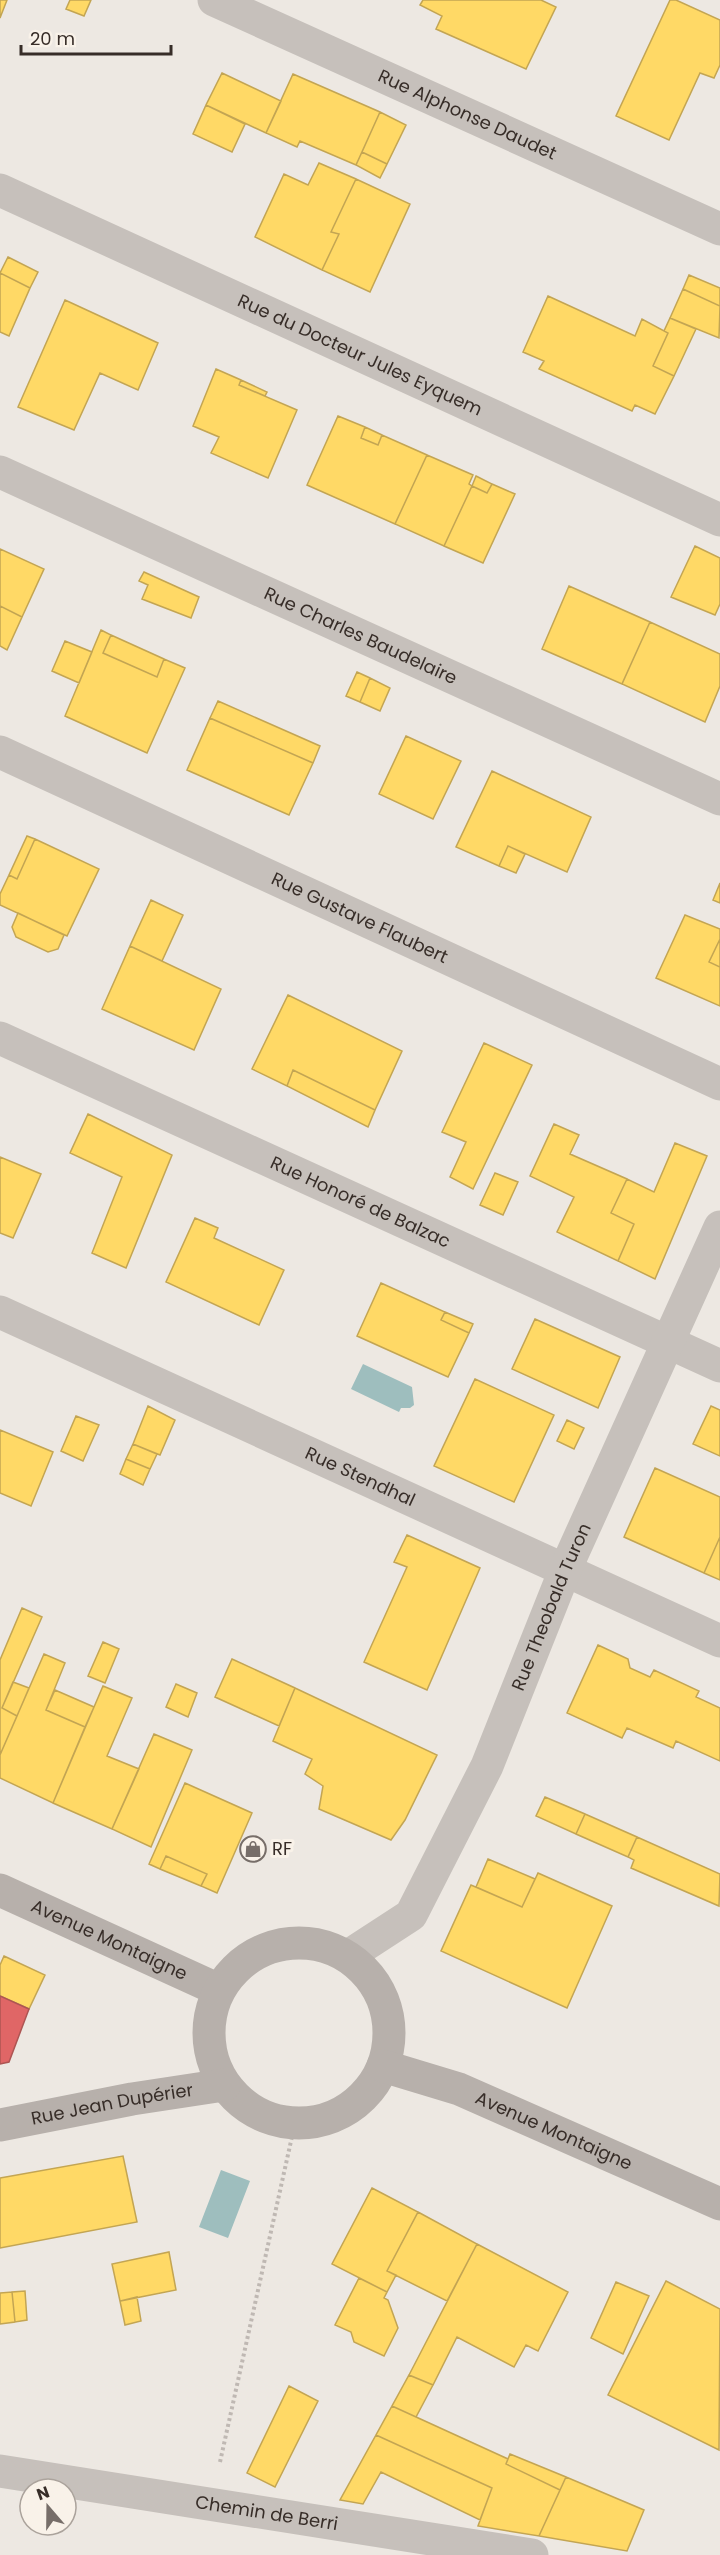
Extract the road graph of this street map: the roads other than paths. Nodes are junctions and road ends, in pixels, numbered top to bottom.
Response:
1 (214, 0) edge
2 (0, 190) edge
3 (720, 229) edge
4 (0, 472) edge
5 (720, 520) edge
6 (0, 752) edge
7 (720, 799) edge
8 (0, 1038) edge
9 (720, 1084) edge
10 (720, 1227) edge
11 (0, 1312) edge
12 (668, 1342) junction
13 (720, 1366) edge
14 (565, 1570) junction
15 (720, 1641) edge
16 (0, 1890) edge
17 (348, 1956) junction
18 (219, 1990) junction
19 (383, 2066) junction
20 (224, 2085) junction
21 (0, 2125) edge
22 (720, 2204) edge
23 (0, 2471) edge
24 (532, 2555) edge

1 - 3 street, Rue Alphonse Daudet
2 - 5 street, Rue du Docteur Jules Eyquem
4 - 7 street, Rue Charles Baudelaire
6 - 9 street, Rue Gustave Flaubert
8 - 12 street, Rue Honoré de Balzac
10 - 12 street, Rue Theobald Turon
11 - 14 street, Rue Stendhal
12 - 13 street, Rue Honoré de Balzac
12 - 14 street, Rue Theobald Turon
14 - 15 street, Rue Stendhal
14 - 17 street, Rue Theobald Turon
16 - 18 main road, Avenue Montaigne
17 - 18 main road
17 - 19 main road
18 - 20 main road
19 - 20 main road
19 - 22 main road, Avenue Montaigne
20 - 21 main road, Rue Jean Dupérier
23 - 24 street, Chemin de Berri

